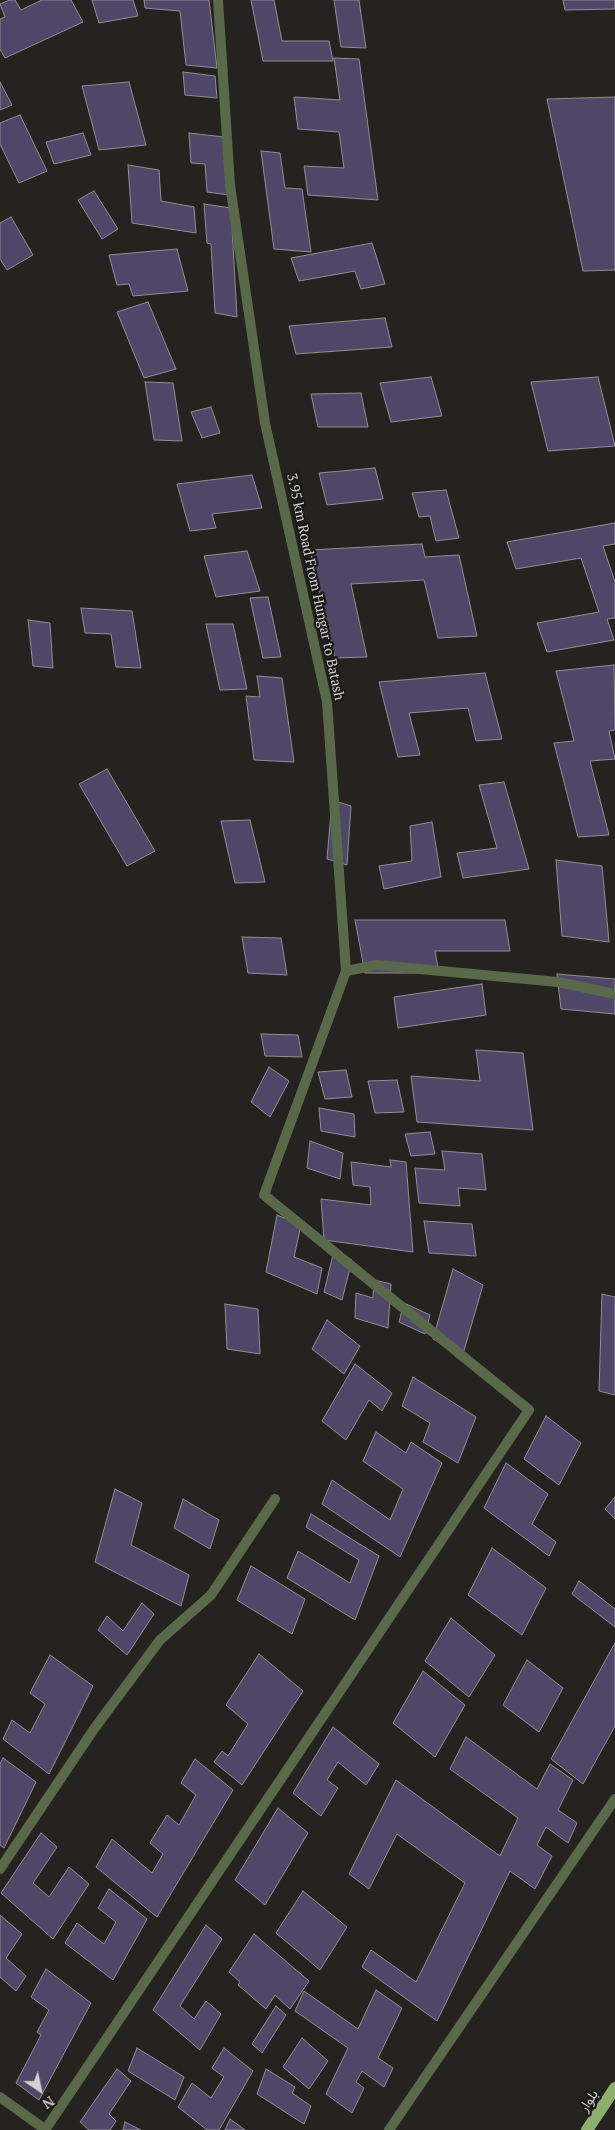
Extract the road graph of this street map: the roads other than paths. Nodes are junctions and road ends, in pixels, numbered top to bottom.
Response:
1 (218, 0) edge
2 (346, 971) junction
3 (615, 994) edge
4 (275, 1499) dead end
5 (615, 1799) edge
6 (0, 1869) edge
7 (615, 2088) edge
8 (0, 2097) edge
9 (45, 2130) edge
10 (389, 2130) edge
11 (587, 2130) edge

1 - 2 street, 3.95 km Road From Hungar to Batash
2 - 3 street
2 - 9 street
4 - 6 street
5 - 10 street
7 - 11 main road, بلوار
8 - 9 street

